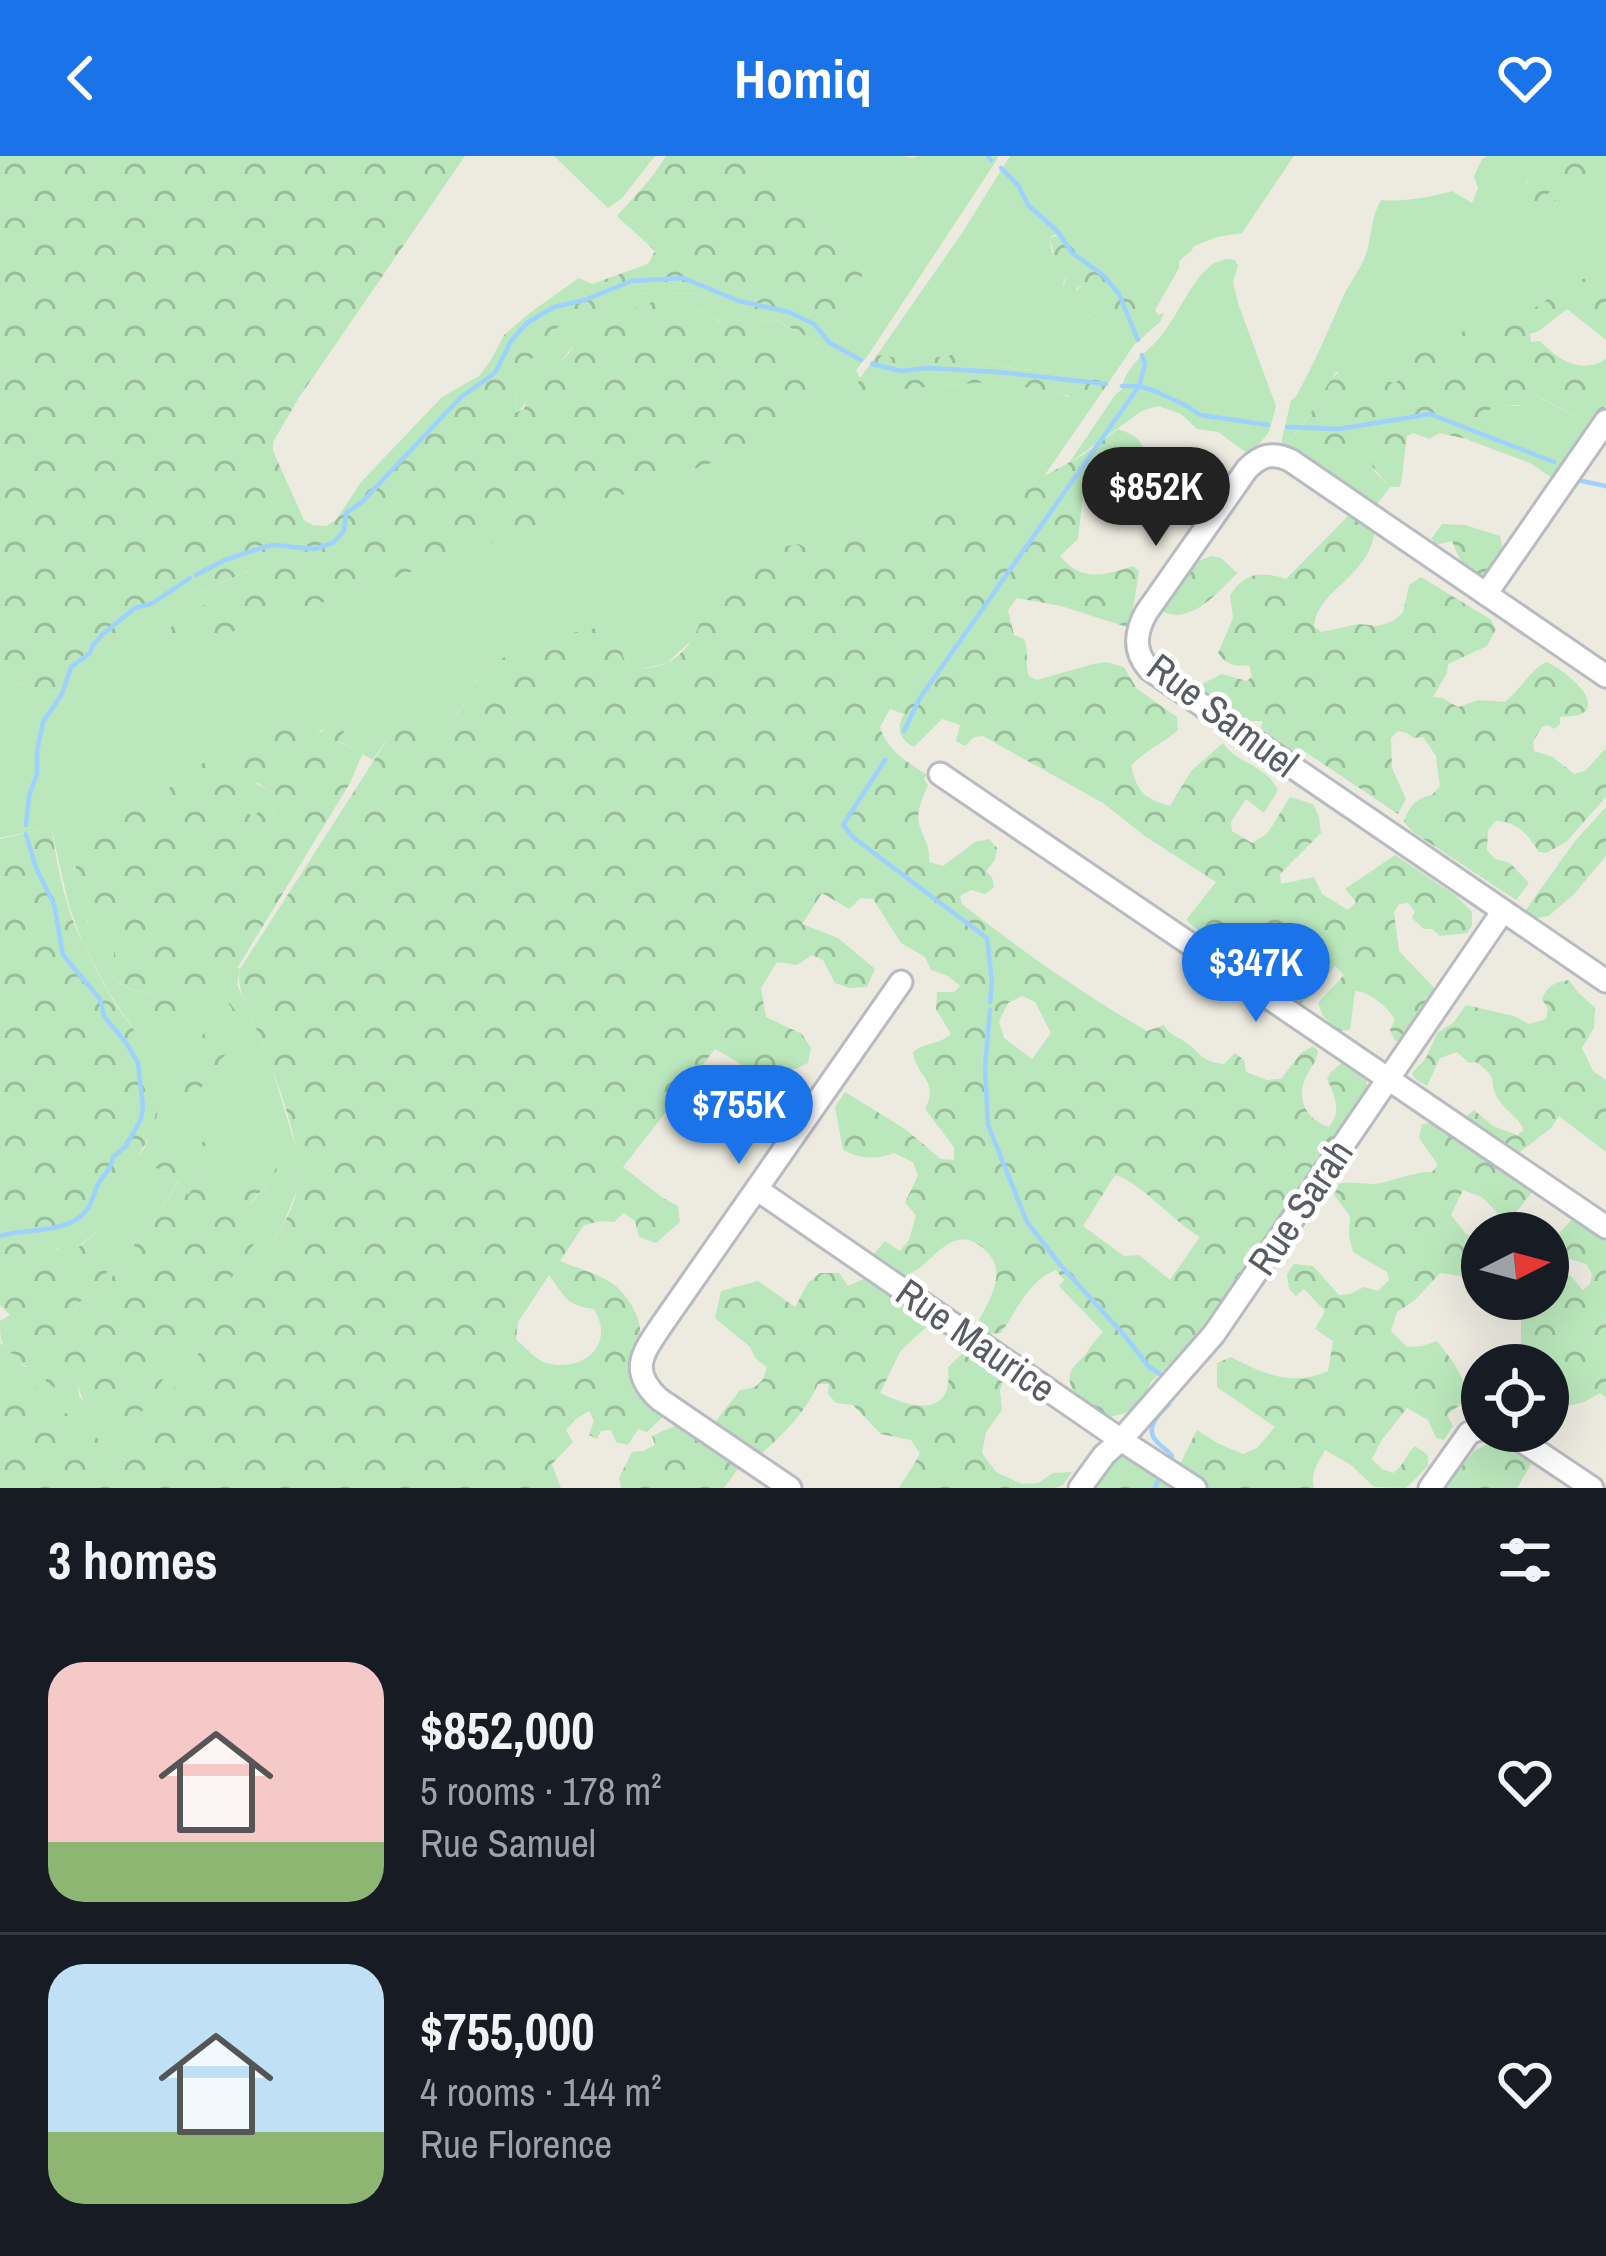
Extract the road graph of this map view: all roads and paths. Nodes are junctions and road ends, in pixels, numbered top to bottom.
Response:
1 (1606, 421) edge
2 (1486, 594) junction
3 (1606, 676) edge
4 (940, 774) dead end
5 (1503, 911) junction
6 (1606, 981) edge
7 (901, 982) dead end
8 (1387, 1080) junction
9 (758, 1190) junction
10 (1606, 1227) edge
11 (1121, 1440) junction
12 (1461, 1444) edge
13 (1539, 1452) edge
14 (790, 1488) edge
15 (1080, 1488) edge
16 (1196, 1488) edge
17 (1430, 1488) edge
18 (1592, 1488) edge

1 - 2 street
2 - 3 street, Rue Samuel
2 - 5 street, Rue Samuel
4 - 8 street
5 - 6 street, Rue Samuel
5 - 8 street, Rue Sarah
7 - 9 street
8 - 10 street
8 - 11 street, Rue Sarah
9 - 11 street, Rue Maurice
9 - 14 street
11 - 15 street, Rue Sarah
11 - 16 street, Rue Maurice
12 - 17 street
13 - 18 street

